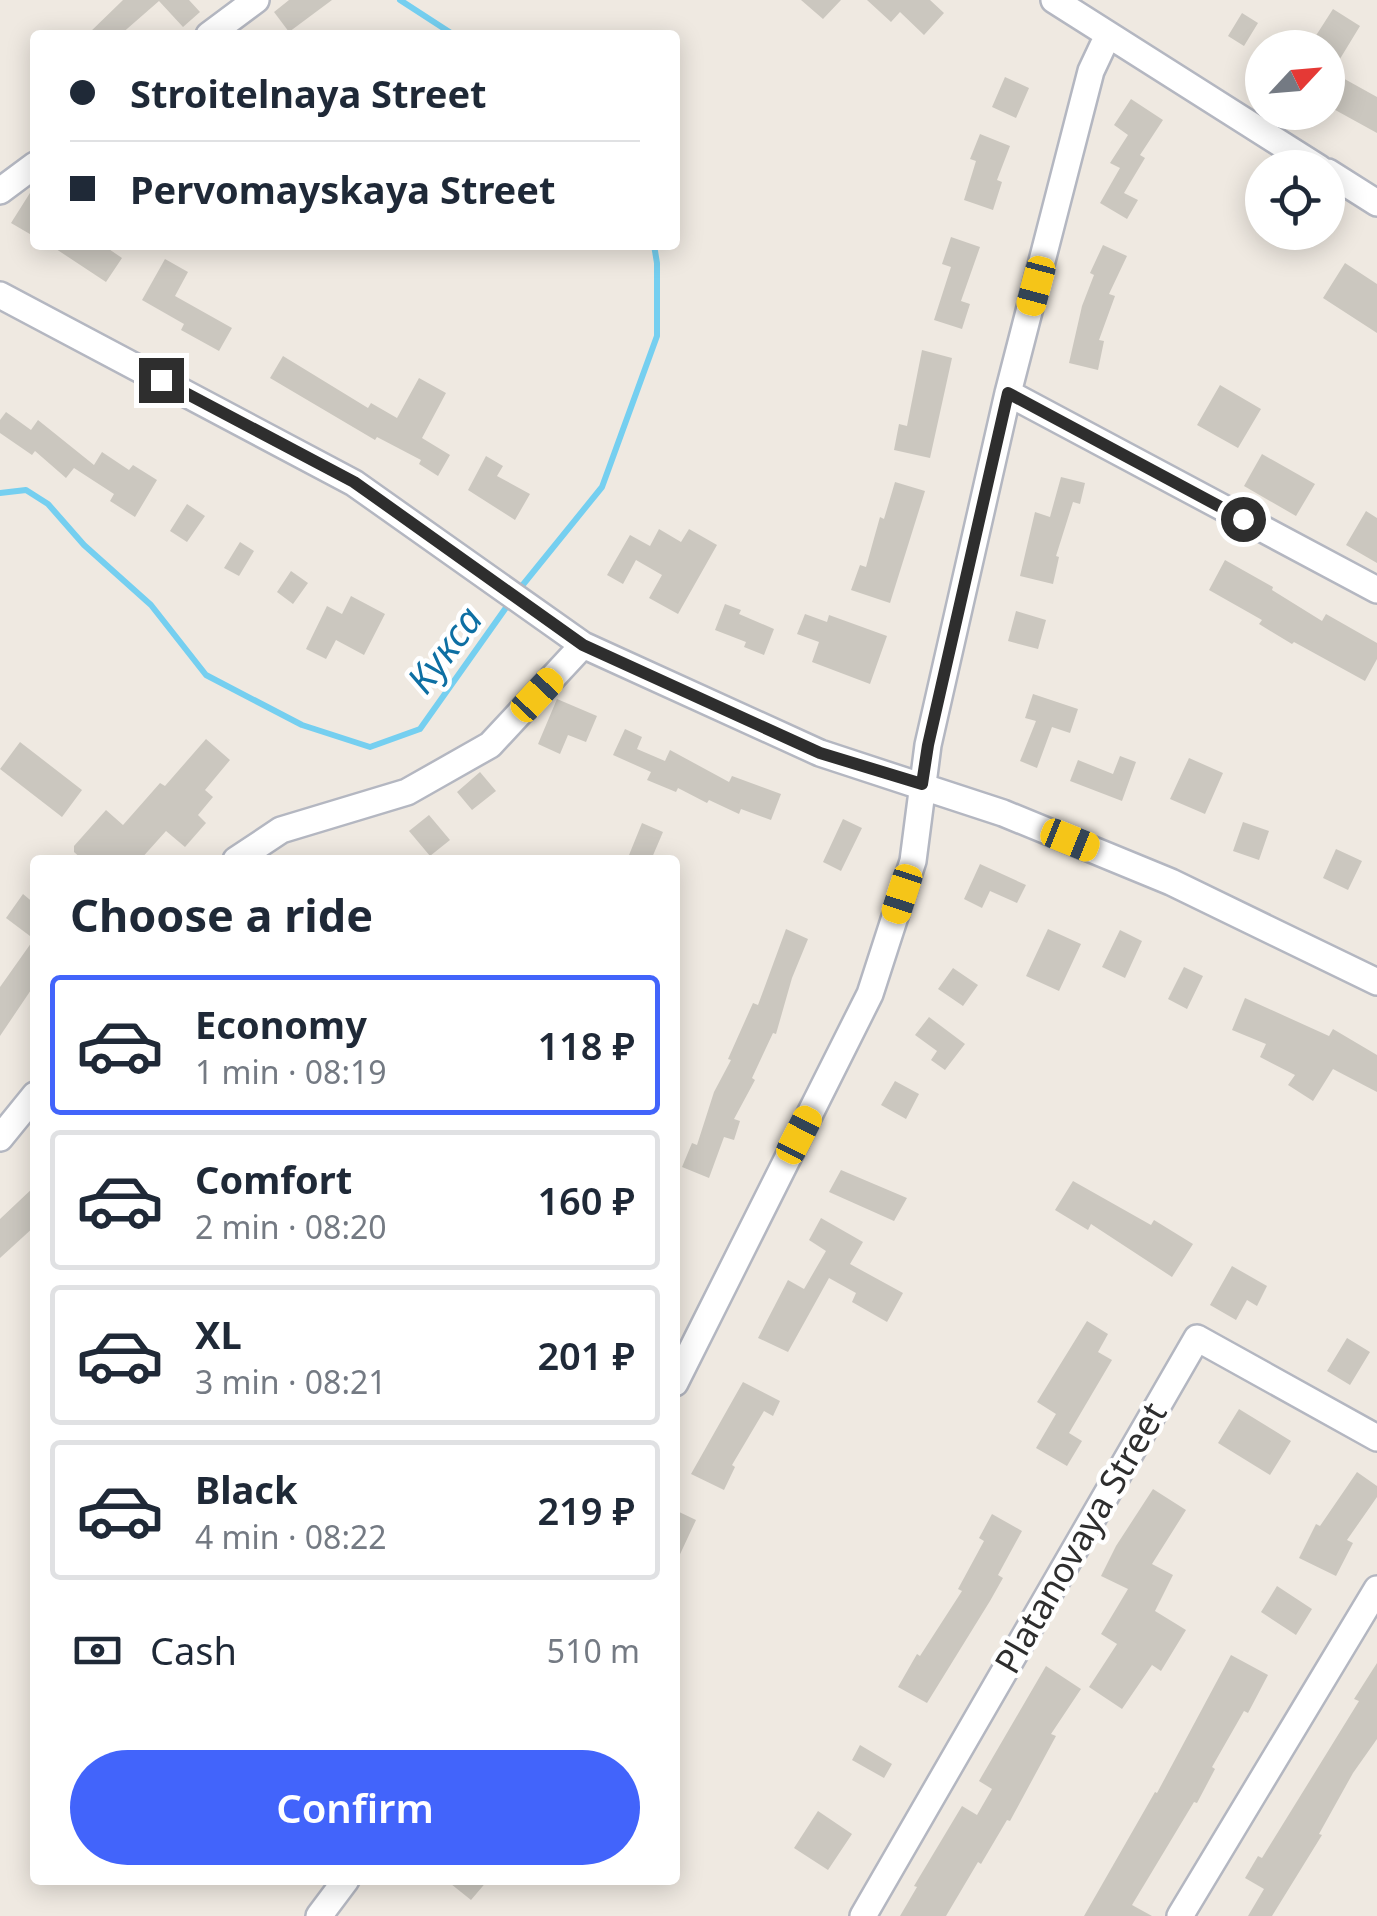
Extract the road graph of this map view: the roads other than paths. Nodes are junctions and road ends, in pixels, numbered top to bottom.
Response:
1 (256, 0) edge
2 (1054, 0) edge
3 (216, 30) edge
4 (1107, 36) junction
5 (1291, 150) edge
6 (30, 169) edge
7 (1345, 183) edge
8 (0, 191) edge
9 (1377, 203) edge
10 (0, 295) edge
11 (1008, 393) junction
12 (1377, 590) edge
13 (583, 645) junction
14 (922, 784) junction
15 (243, 855) edge
16 (1377, 982) edge
17 (30, 1101) edge
18 (0, 1138) edge
19 (680, 1373) edge
20 (1377, 1438) edge
21 (1377, 1589) edge
22 (342, 1885) edge
23 (319, 1916) edge
24 (862, 1916) edge
25 (1180, 1916) edge

1 - 3 street
2 - 4 street
4 - 5 street
4 - 11 street
6 - 8 street
7 - 9 street
10 - 13 street
11 - 12 street
11 - 14 street
13 - 14 street
13 - 15 street
14 - 16 street
14 - 19 street
17 - 18 street
20 - 24 street, Platanovaya Street
21 - 25 street
22 - 23 street

